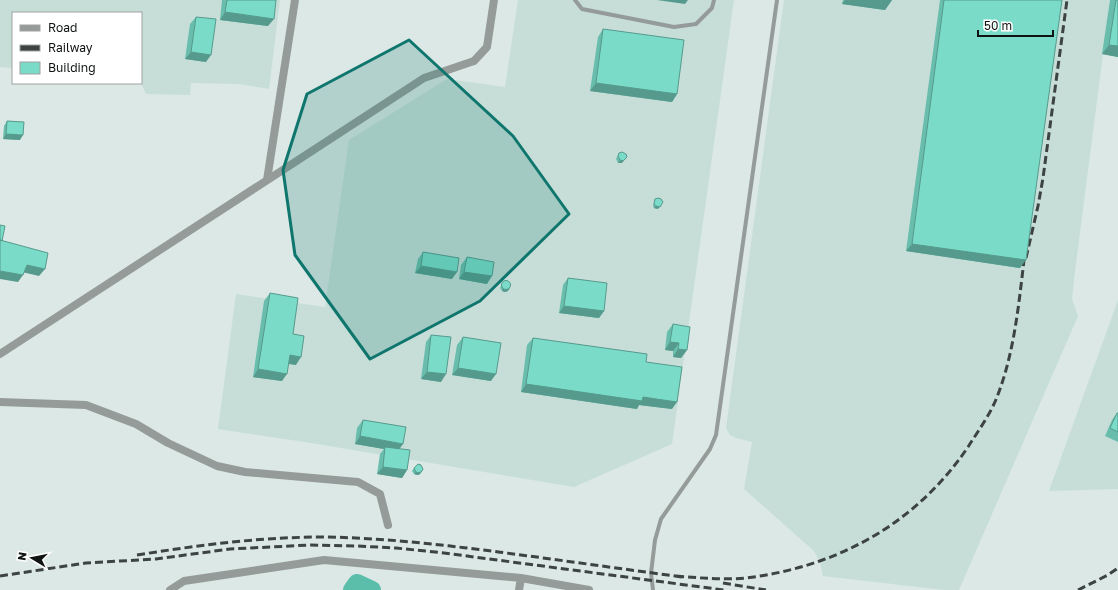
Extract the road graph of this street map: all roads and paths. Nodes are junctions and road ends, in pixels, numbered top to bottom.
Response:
1 (294, 0) edge
2 (494, 0) edge
3 (575, 0) edge
4 (714, 0) edge
5 (777, 0) edge
6 (267, 180) junction
7 (0, 354) edge
8 (0, 402) edge
9 (388, 525) dead end
10 (521, 578) junction
11 (170, 590) edge
12 (519, 590) edge
13 (589, 590) edge
14 (653, 590) edge

1 - 6 street
2 - 6 street
3 - 4 lane
5 - 14 lane
6 - 7 street
8 - 9 street
10 - 11 street
10 - 12 street
10 - 13 street

